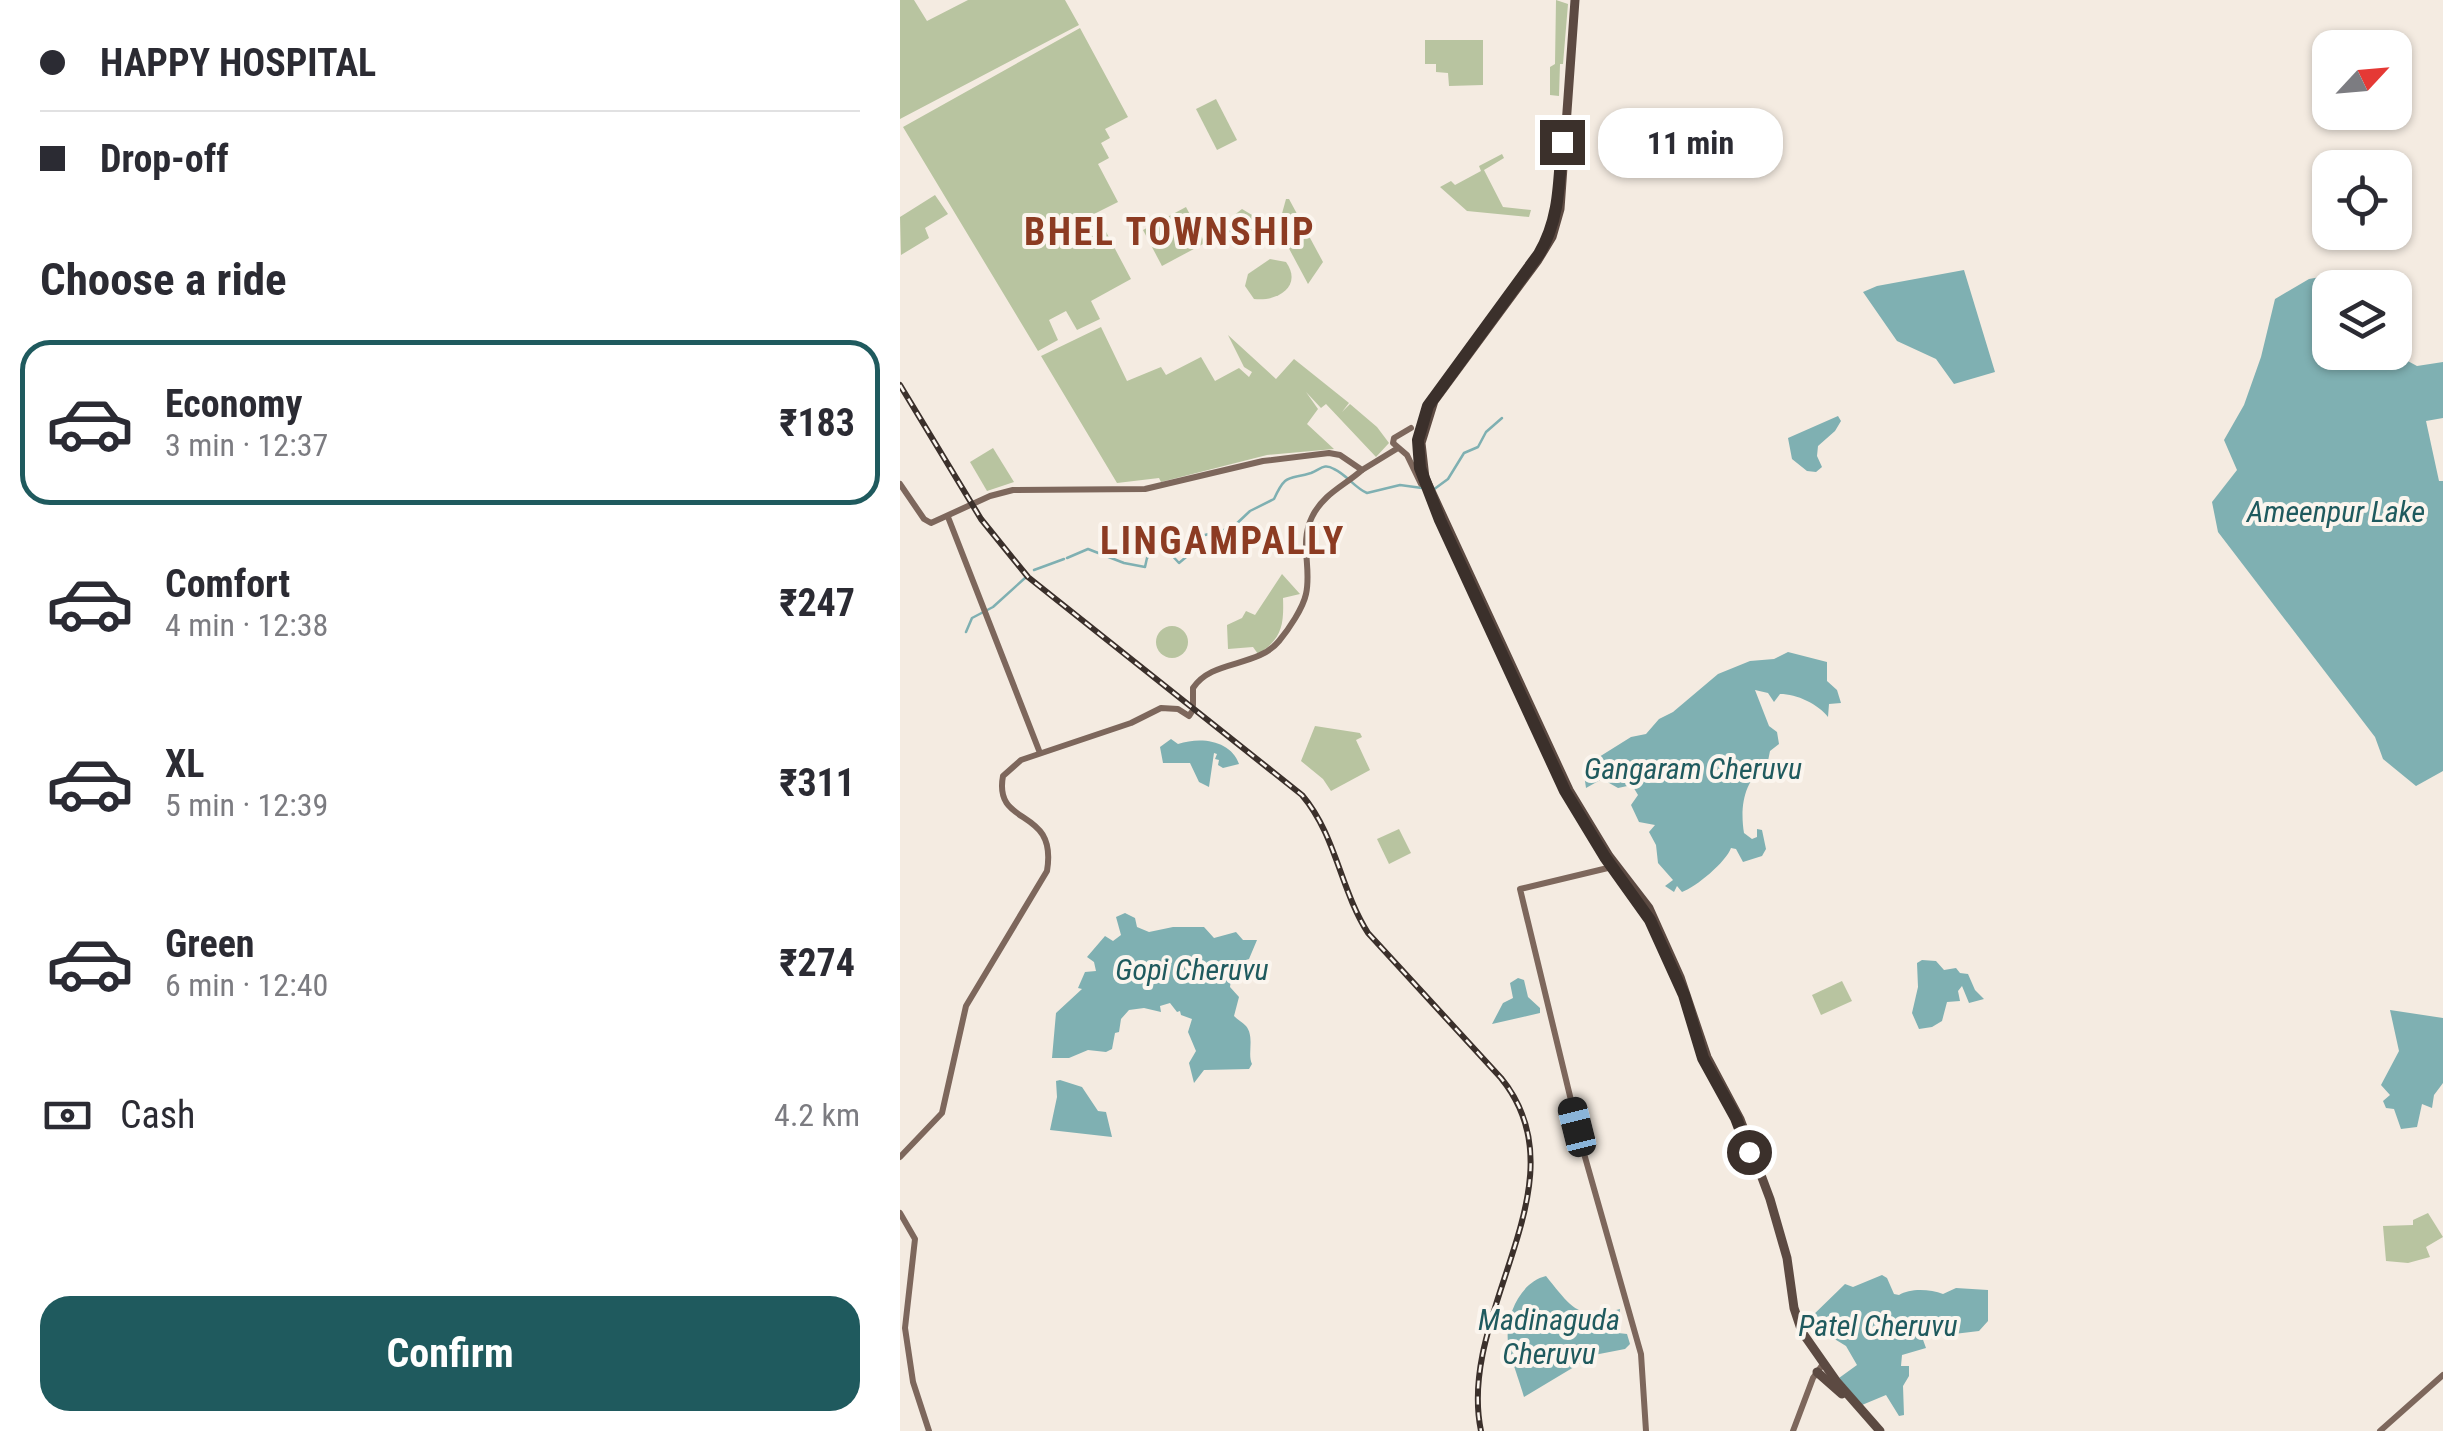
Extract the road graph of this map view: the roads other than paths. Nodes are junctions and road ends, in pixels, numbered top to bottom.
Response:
1 (1574, 0) edge
2 (1395, 446) junction
3 (1361, 469) junction
4 (902, 484) edge
5 (946, 516) junction
6 (1193, 708) junction
7 (1036, 751) junction
8 (1611, 867) junction
9 (900, 1155) edge
10 (900, 1215) edge
11 (1818, 1365) junction
12 (2443, 1377) edge
13 (929, 1431) edge
14 (1647, 1431) edge
15 (1792, 1431) edge
16 (1876, 1431) edge
17 (2382, 1431) edge

1 - 8 highway
2 - 2 main road
2 - 3 main road
3 - 5 main road
3 - 6 main road
4 - 5 main road
5 - 7 main road
6 - 7 main road
6 - 7 main road
7 - 9 main road
8 - 11 highway
8 - 14 main road
10 - 13 main road
11 - 15 main road
11 - 16 highway
11 - 16 highway
12 - 17 main road

